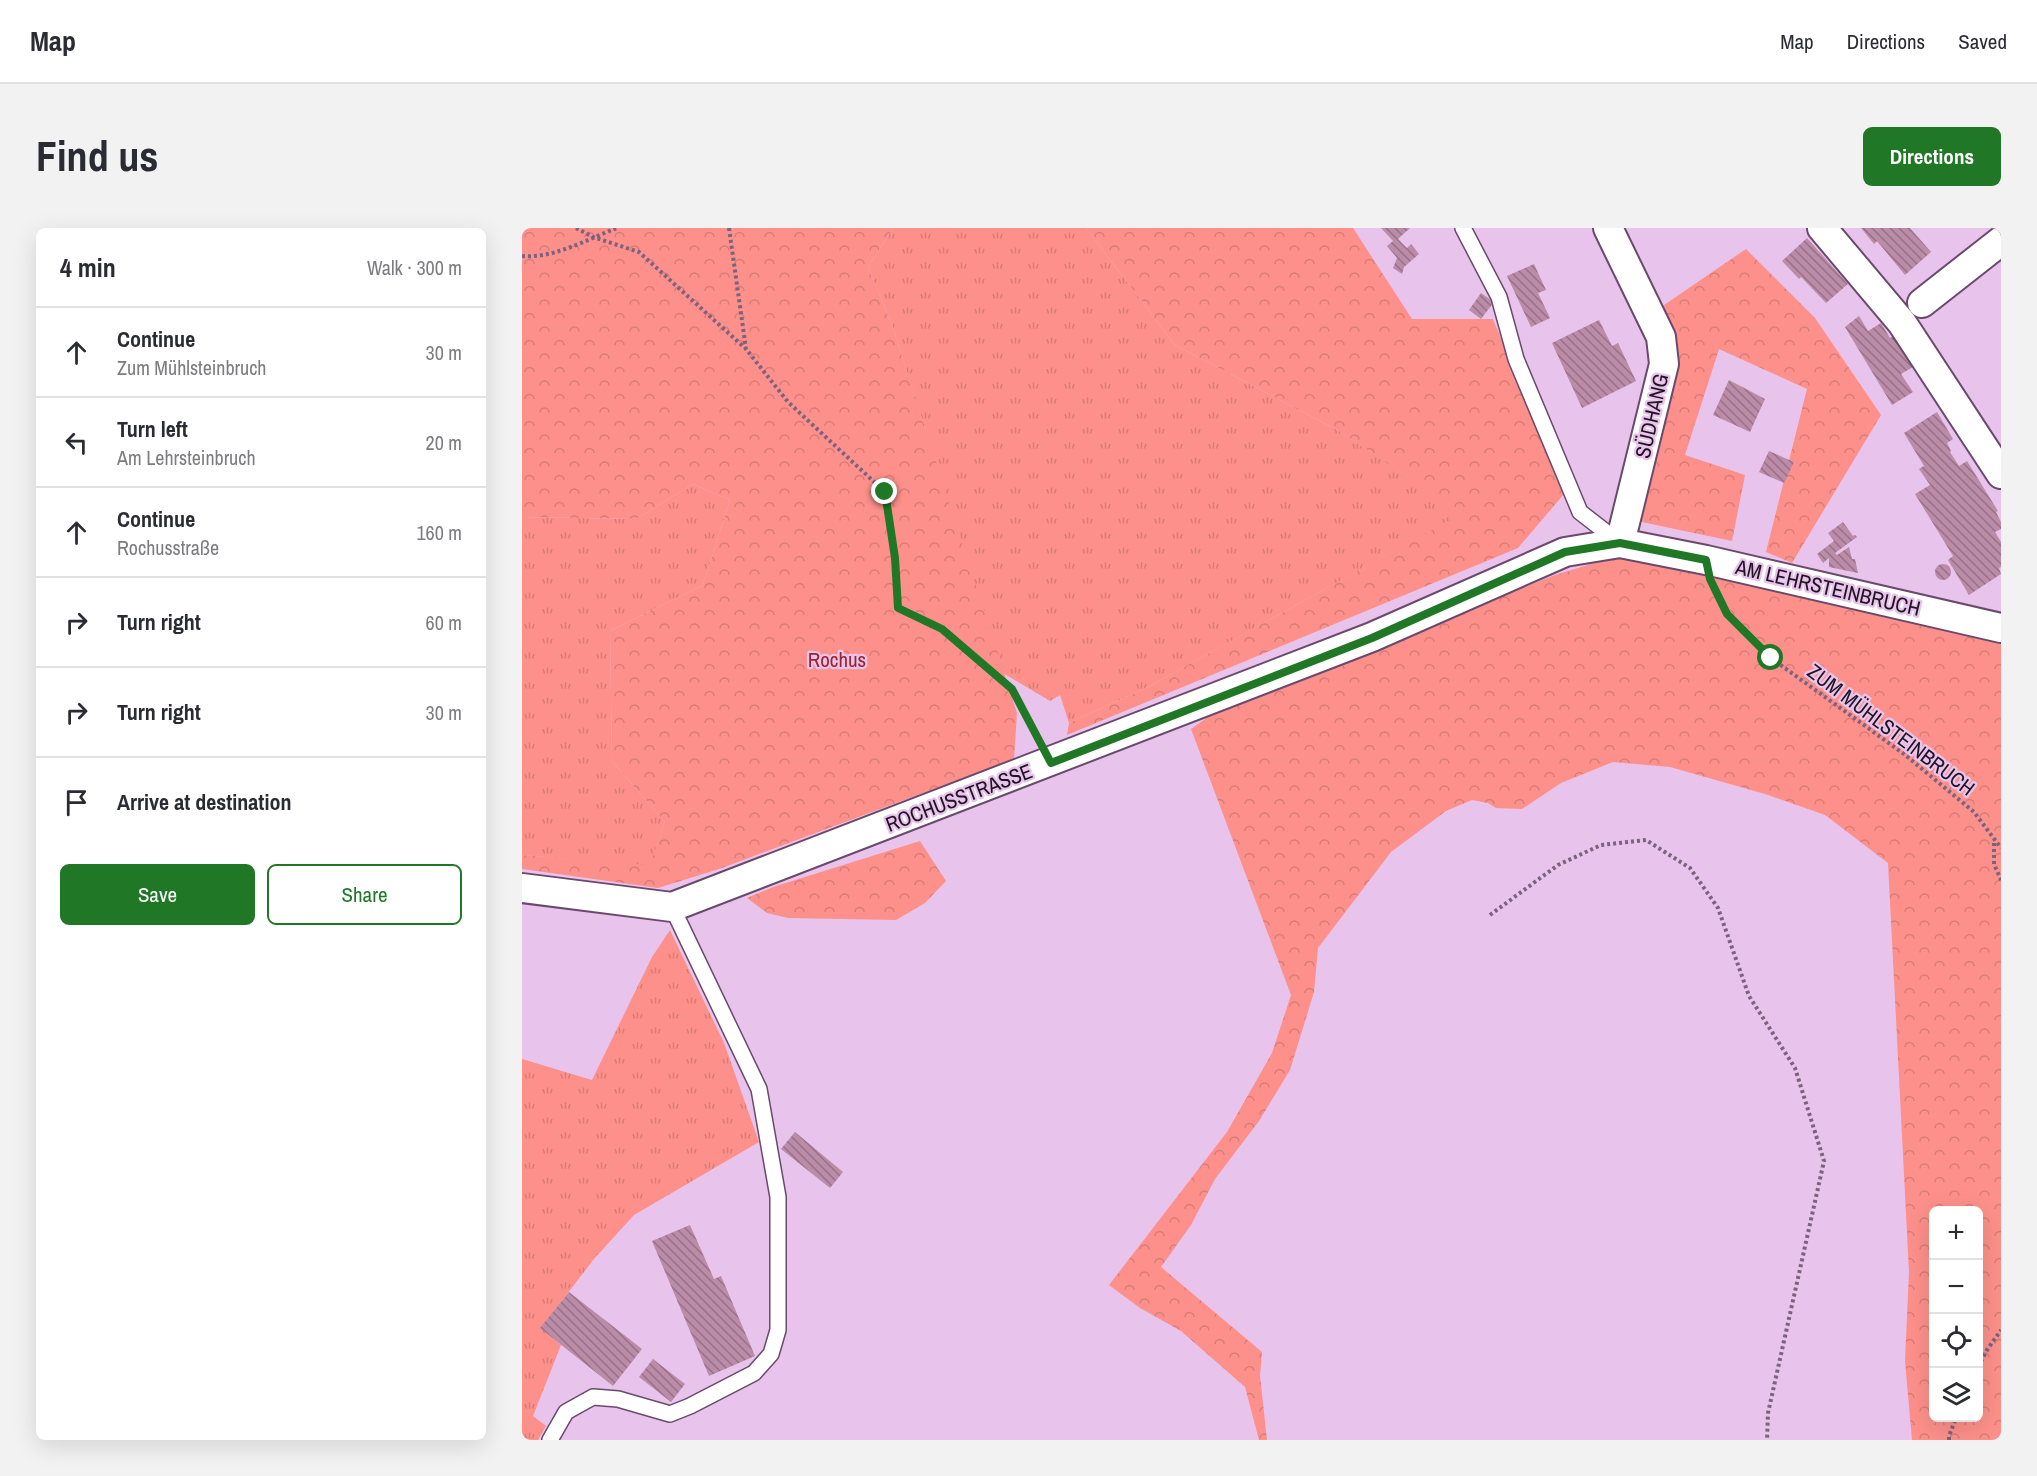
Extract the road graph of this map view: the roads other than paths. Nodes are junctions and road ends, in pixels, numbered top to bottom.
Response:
1 (1463, 228) edge
2 (1608, 228) edge
3 (1822, 228) edge
4 (2001, 241) edge
5 (1922, 303) dead end
6 (2001, 474) edge
7 (1620, 543) junction
8 (2001, 628) edge
9 (522, 888) edge
10 (672, 907) junction
11 (550, 1440) edge

1 - 7 lane
2 - 7 street, SÜDHANG
3 - 6 street
4 - 5 street
7 - 8 street, AM LEHRSTEINBRUCH
7 - 10 street, ROCHUSSTRASSE
9 - 10 street, ROCHUSSTRASSE
10 - 11 lane

